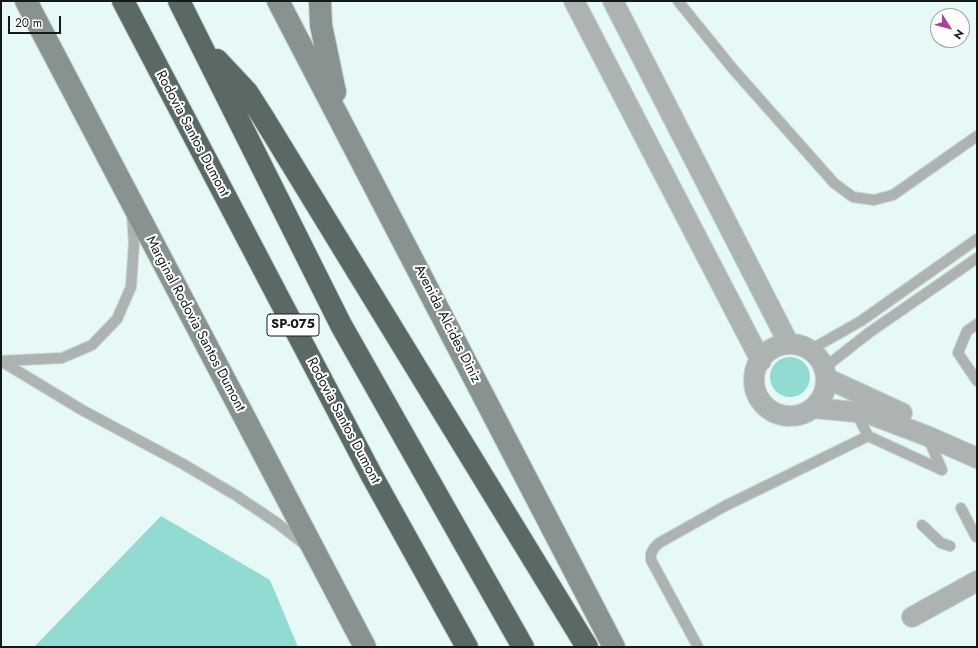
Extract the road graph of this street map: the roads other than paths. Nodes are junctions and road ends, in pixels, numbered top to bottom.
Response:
1 (26, 1) edge
2 (123, 1) edge
3 (179, 1) edge
4 (278, 1) edge
5 (320, 1) edge
6 (574, 1) edge
7 (613, 1) edge
8 (678, 1) edge
9 (202, 44) junction
10 (343, 124) junction
11 (977, 136) edge
12 (131, 202) junction
13 (977, 239) edge
14 (977, 258) edge
15 (977, 324) edge
16 (789, 344) junction
17 (810, 350) junction
18 (1, 361) edge
19 (761, 361) junction
20 (825, 373) junction
21 (977, 381) edge
22 (813, 408) junction
23 (856, 412) junction
24 (868, 436) junction
25 (927, 436) junction
26 (977, 446) edge
27 (977, 458) edge
28 (961, 508) dead end
29 (922, 525) dead end
30 (976, 537) dead end
31 (950, 546) dead end
32 (315, 553) junction
33 (977, 581) edge
34 (912, 617) dead end
35 (365, 647) edge
36 (467, 647) edge
37 (523, 647) edge
38 (587, 647) edge
39 (614, 647) edge
40 (698, 647) edge

1 - 12 main road, Marginal Rodovia Santos Dumont
2 - 36 highway, Rodovia Santos Dumont / SP-075
3 - 9 highway, SP-075
4 - 10 main road, Avenida Alcides Diniz
5 - 10 main road
6 - 19 street
7 - 16 street
8 - 11 lane
9 - 37 highway, SP-075
9 - 38 highway
10 - 39 main road, Avenida Alcides Diniz
12 - 18 lane
12 - 32 main road, Marginal Rodovia Santos Dumont
13 - 17 lane
14 - 20 lane
15 - 21 lane
16 - 17 street
16 - 19 street
17 - 20 street
18 - 32 lane
19 - 22 street
20 - 22 street
20 - 26 street
22 - 23 street
23 - 24 lane
23 - 25 street
24 - 25 lane
24 - 40 lane
25 - 27 street
28 - 30 lane
29 - 31 lane
32 - 35 main road, Marginal Rodovia Santos Dumont
33 - 34 street

